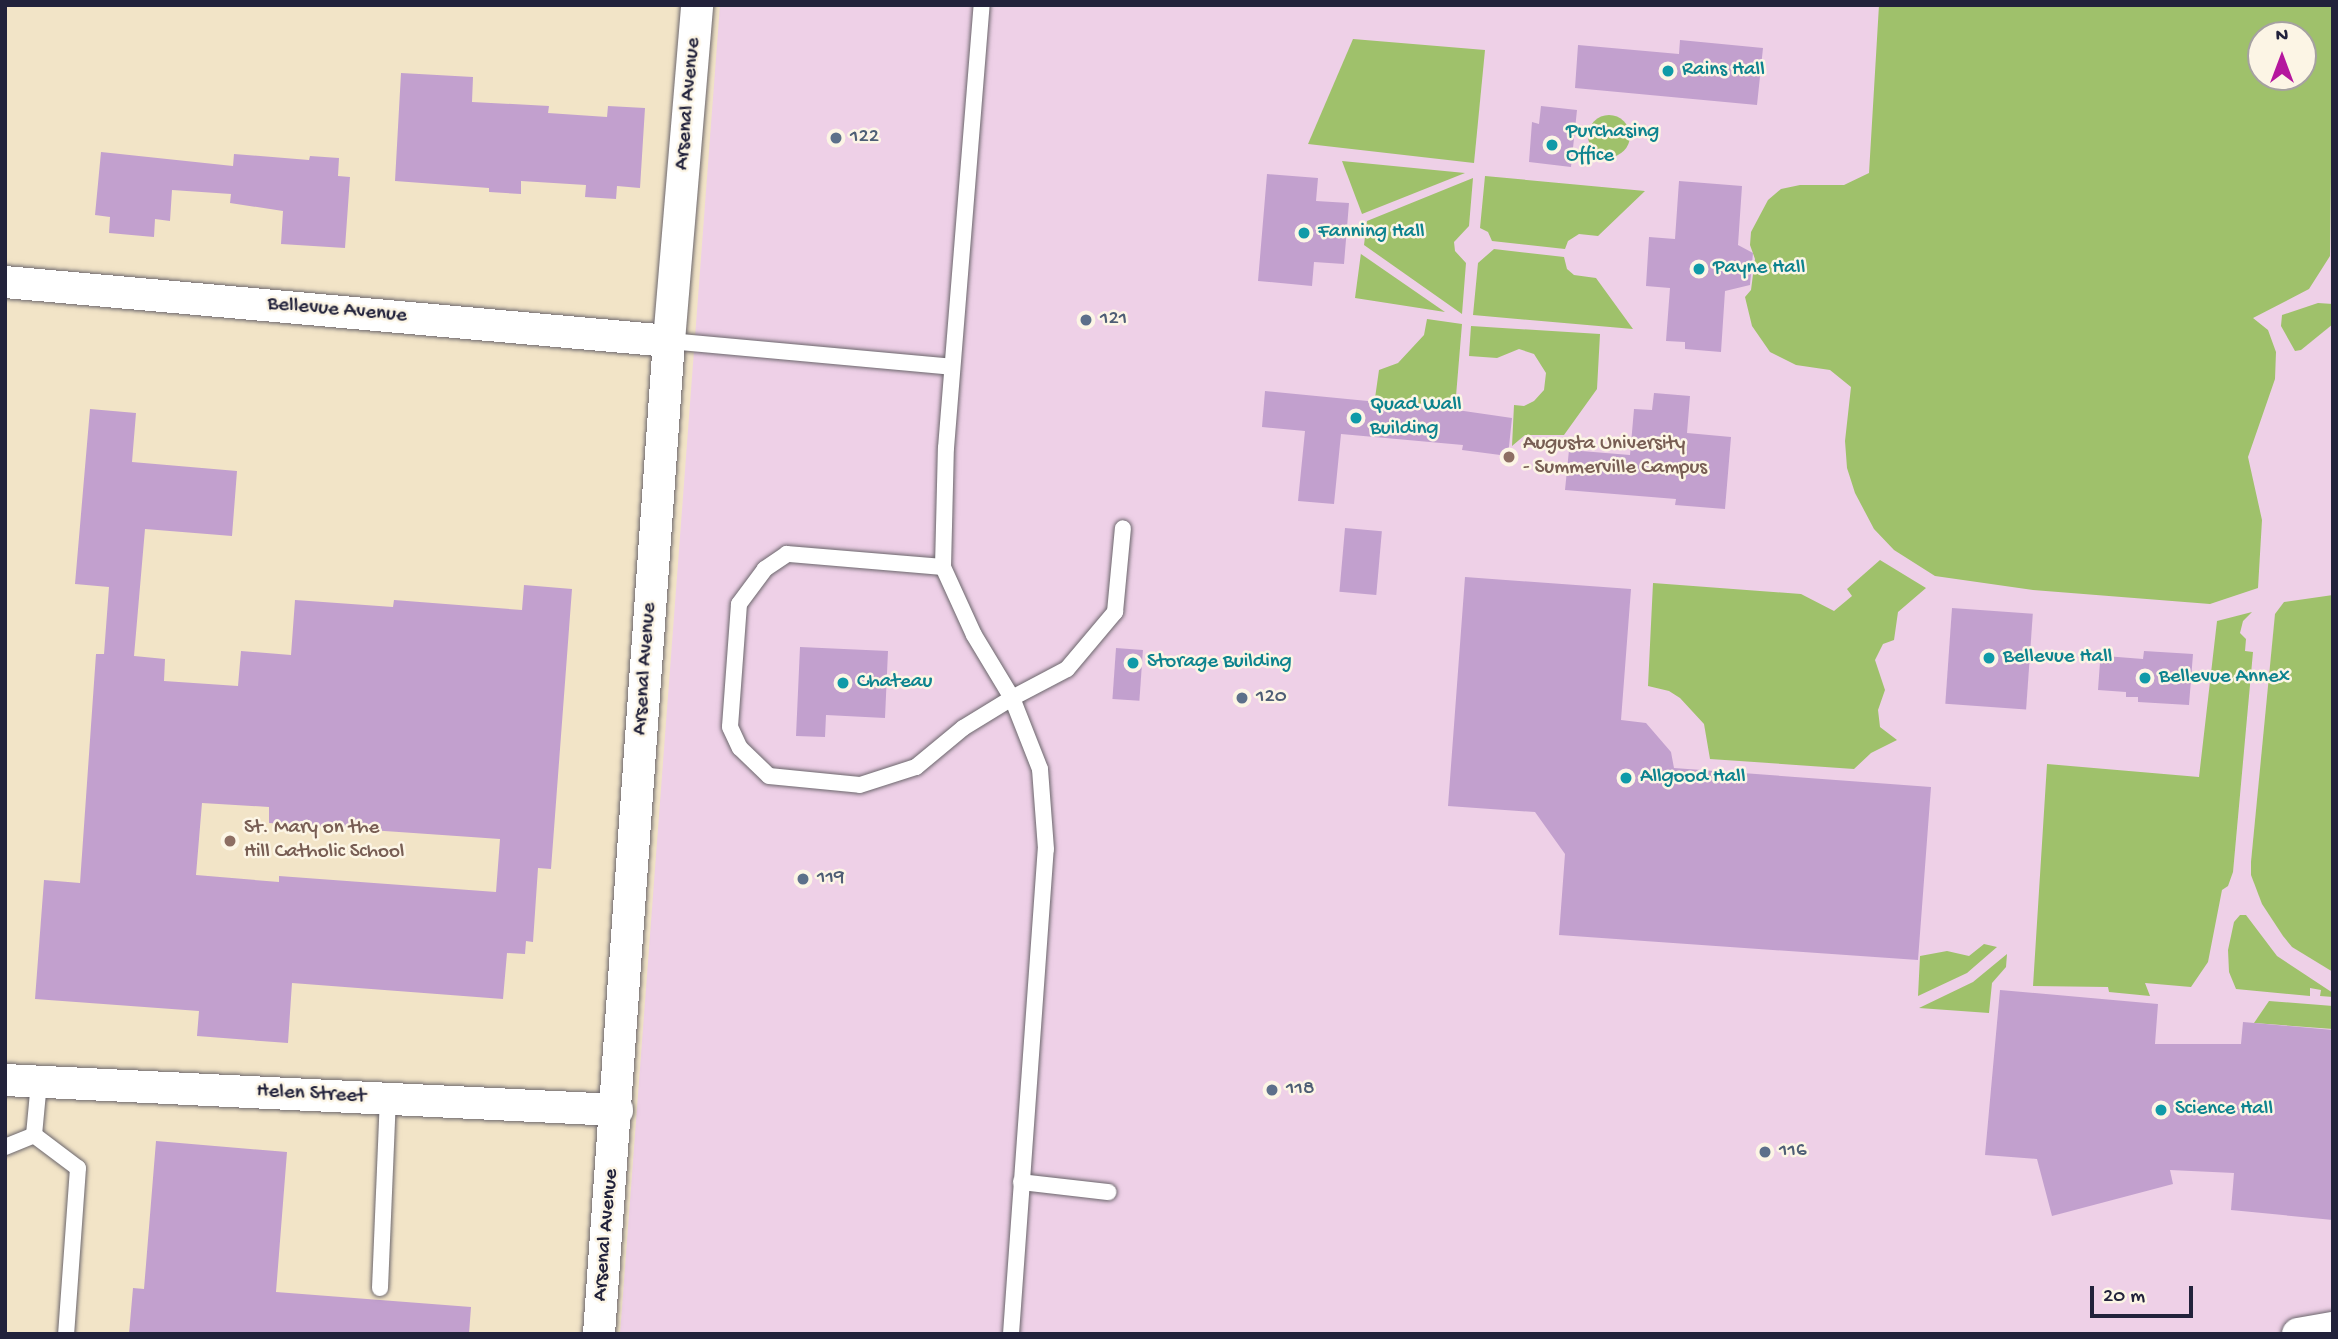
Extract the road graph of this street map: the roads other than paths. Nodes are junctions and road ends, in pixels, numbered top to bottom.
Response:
1 (697, 5) edge
2 (982, 5) edge
3 (5, 282) edge
4 (669, 341) junction
5 (953, 367) junction
6 (1123, 528) dead end
7 (943, 567) junction
8 (1013, 698) junction
9 (5, 1080) edge
10 (39, 1082) junction
11 (388, 1098) junction
12 (617, 1110) junction
13 (34, 1135) junction
14 (5, 1147) edge
15 (1021, 1182) junction
16 (1108, 1192) dead end
17 (380, 1289) dead end
18 (2333, 1328) edge
19 (66, 1334) edge
20 (599, 1334) edge
21 (1010, 1334) edge
22 (2298, 1334) edge

1 - 4 street, Arsenal Avenue
2 - 5 lane
3 - 4 street, Bellevue Avenue
4 - 5 lane
4 - 12 street, Arsenal Avenue
5 - 7 lane
6 - 8 lane
7 - 8 lane
7 - 8 lane
8 - 15 lane
9 - 10 street, Helen Street
10 - 11 street, Helen Street
10 - 13 lane
11 - 12 street, Helen Street
11 - 17 lane
12 - 20 street, Arsenal Avenue
13 - 14 lane
13 - 19 lane
15 - 16 lane
15 - 21 lane
18 - 22 street

